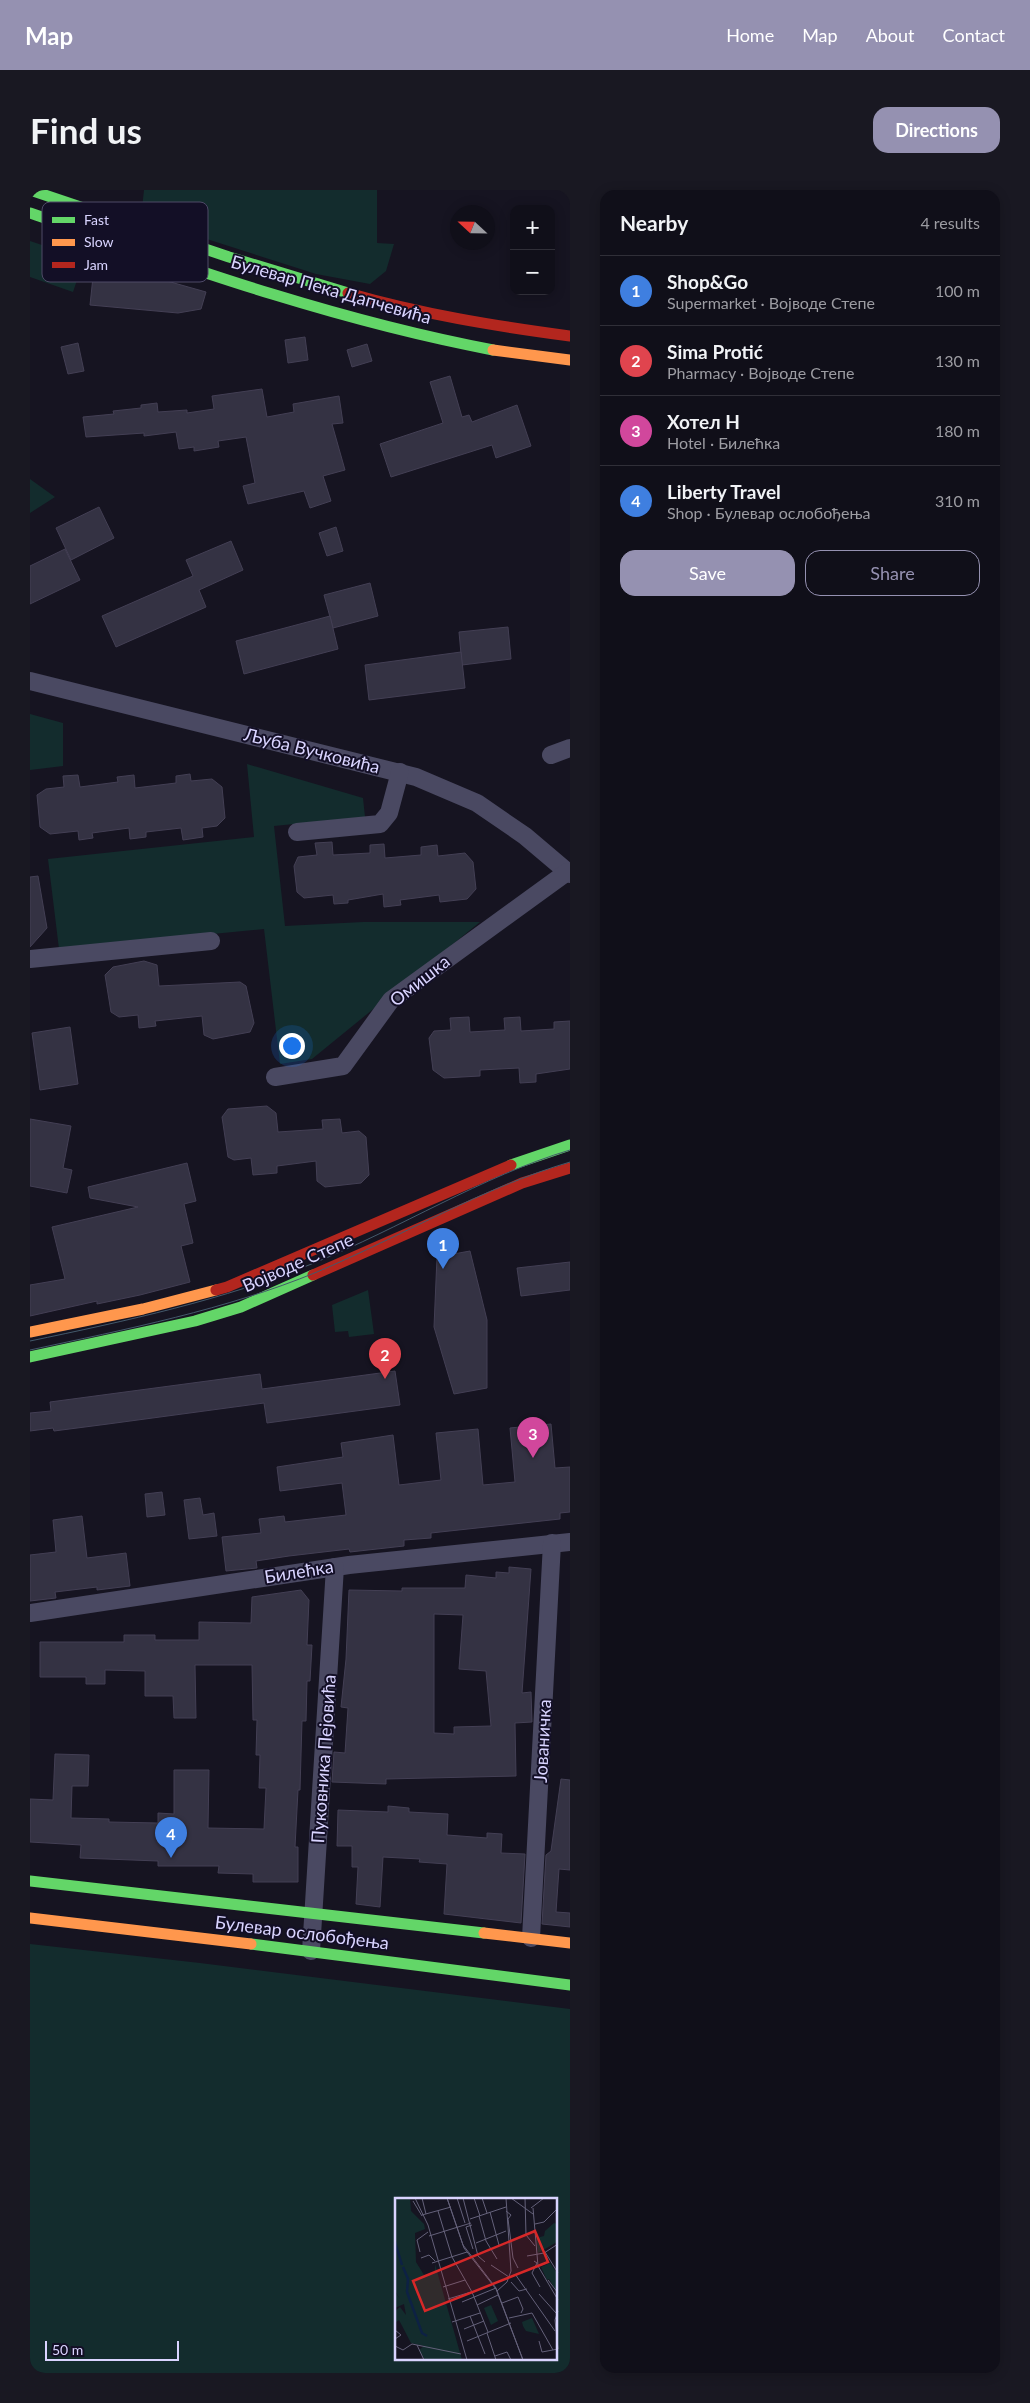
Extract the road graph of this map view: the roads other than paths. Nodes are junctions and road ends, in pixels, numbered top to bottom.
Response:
1 (30, 190) edge
2 (67, 202) edge
3 (30, 213) edge
4 (42, 217) edge
5 (208, 248) edge
6 (208, 273) edge
7 (391, 304) junction
8 (384, 327) junction
9 (570, 336) edge
10 (570, 360) edge
11 (30, 681) edge
12 (570, 748) edge
13 (550, 755) dead end
14 (400, 772) junction
15 (298, 832) dead end
16 (569, 873) edge
17 (211, 940) dead end
18 (30, 960) edge
19 (275, 1077) dead end
20 (570, 1145) edge
21 (570, 1168) edge
22 (30, 1332) edge
23 (30, 1357) edge
24 (570, 1542) edge
25 (552, 1543) junction
26 (335, 1567) junction
27 (30, 1613) edge
28 (30, 1880) edge
29 (314, 1915) junction
30 (30, 1918) edge
31 (531, 1938) junction
32 (570, 1943) edge
33 (311, 1951) junction
34 (570, 1985) edge

1 - 2 main road, Булевар Пека Дапчевића
3 - 4 main road, Булевар Пека Дапчевића
5 - 7 main road, Булевар Пека Дапчевића
6 - 8 main road, Булевар Пека Дапчевића
7 - 8 main road
7 - 9 main road, Булевар Пека Дапчевића
8 - 10 main road, Булевар Пека Дапчевића
11 - 14 street, Љуба Вучковића
12 - 13 street
14 - 15 street
14 - 16 street, Љуба Вучковића
16 - 19 street, Омишка
17 - 18 street
20 - 22 main road, Војводе Степе
21 - 23 main road, Војводе Степе
24 - 25 street, Билећка
25 - 26 street, Билећка
25 - 31 street, Јованичка
26 - 27 street, Билећка
26 - 29 street, Пуковника Пејовића
28 - 29 main road, Булевар ослобођења
29 - 31 main road, Булевар ослобођења
29 - 33 street, Пуковника Пејовића
30 - 33 main road, Булевар ослобођења
31 - 32 main road, Булевар ослобођења
33 - 34 main road, Булевар ослобођења

